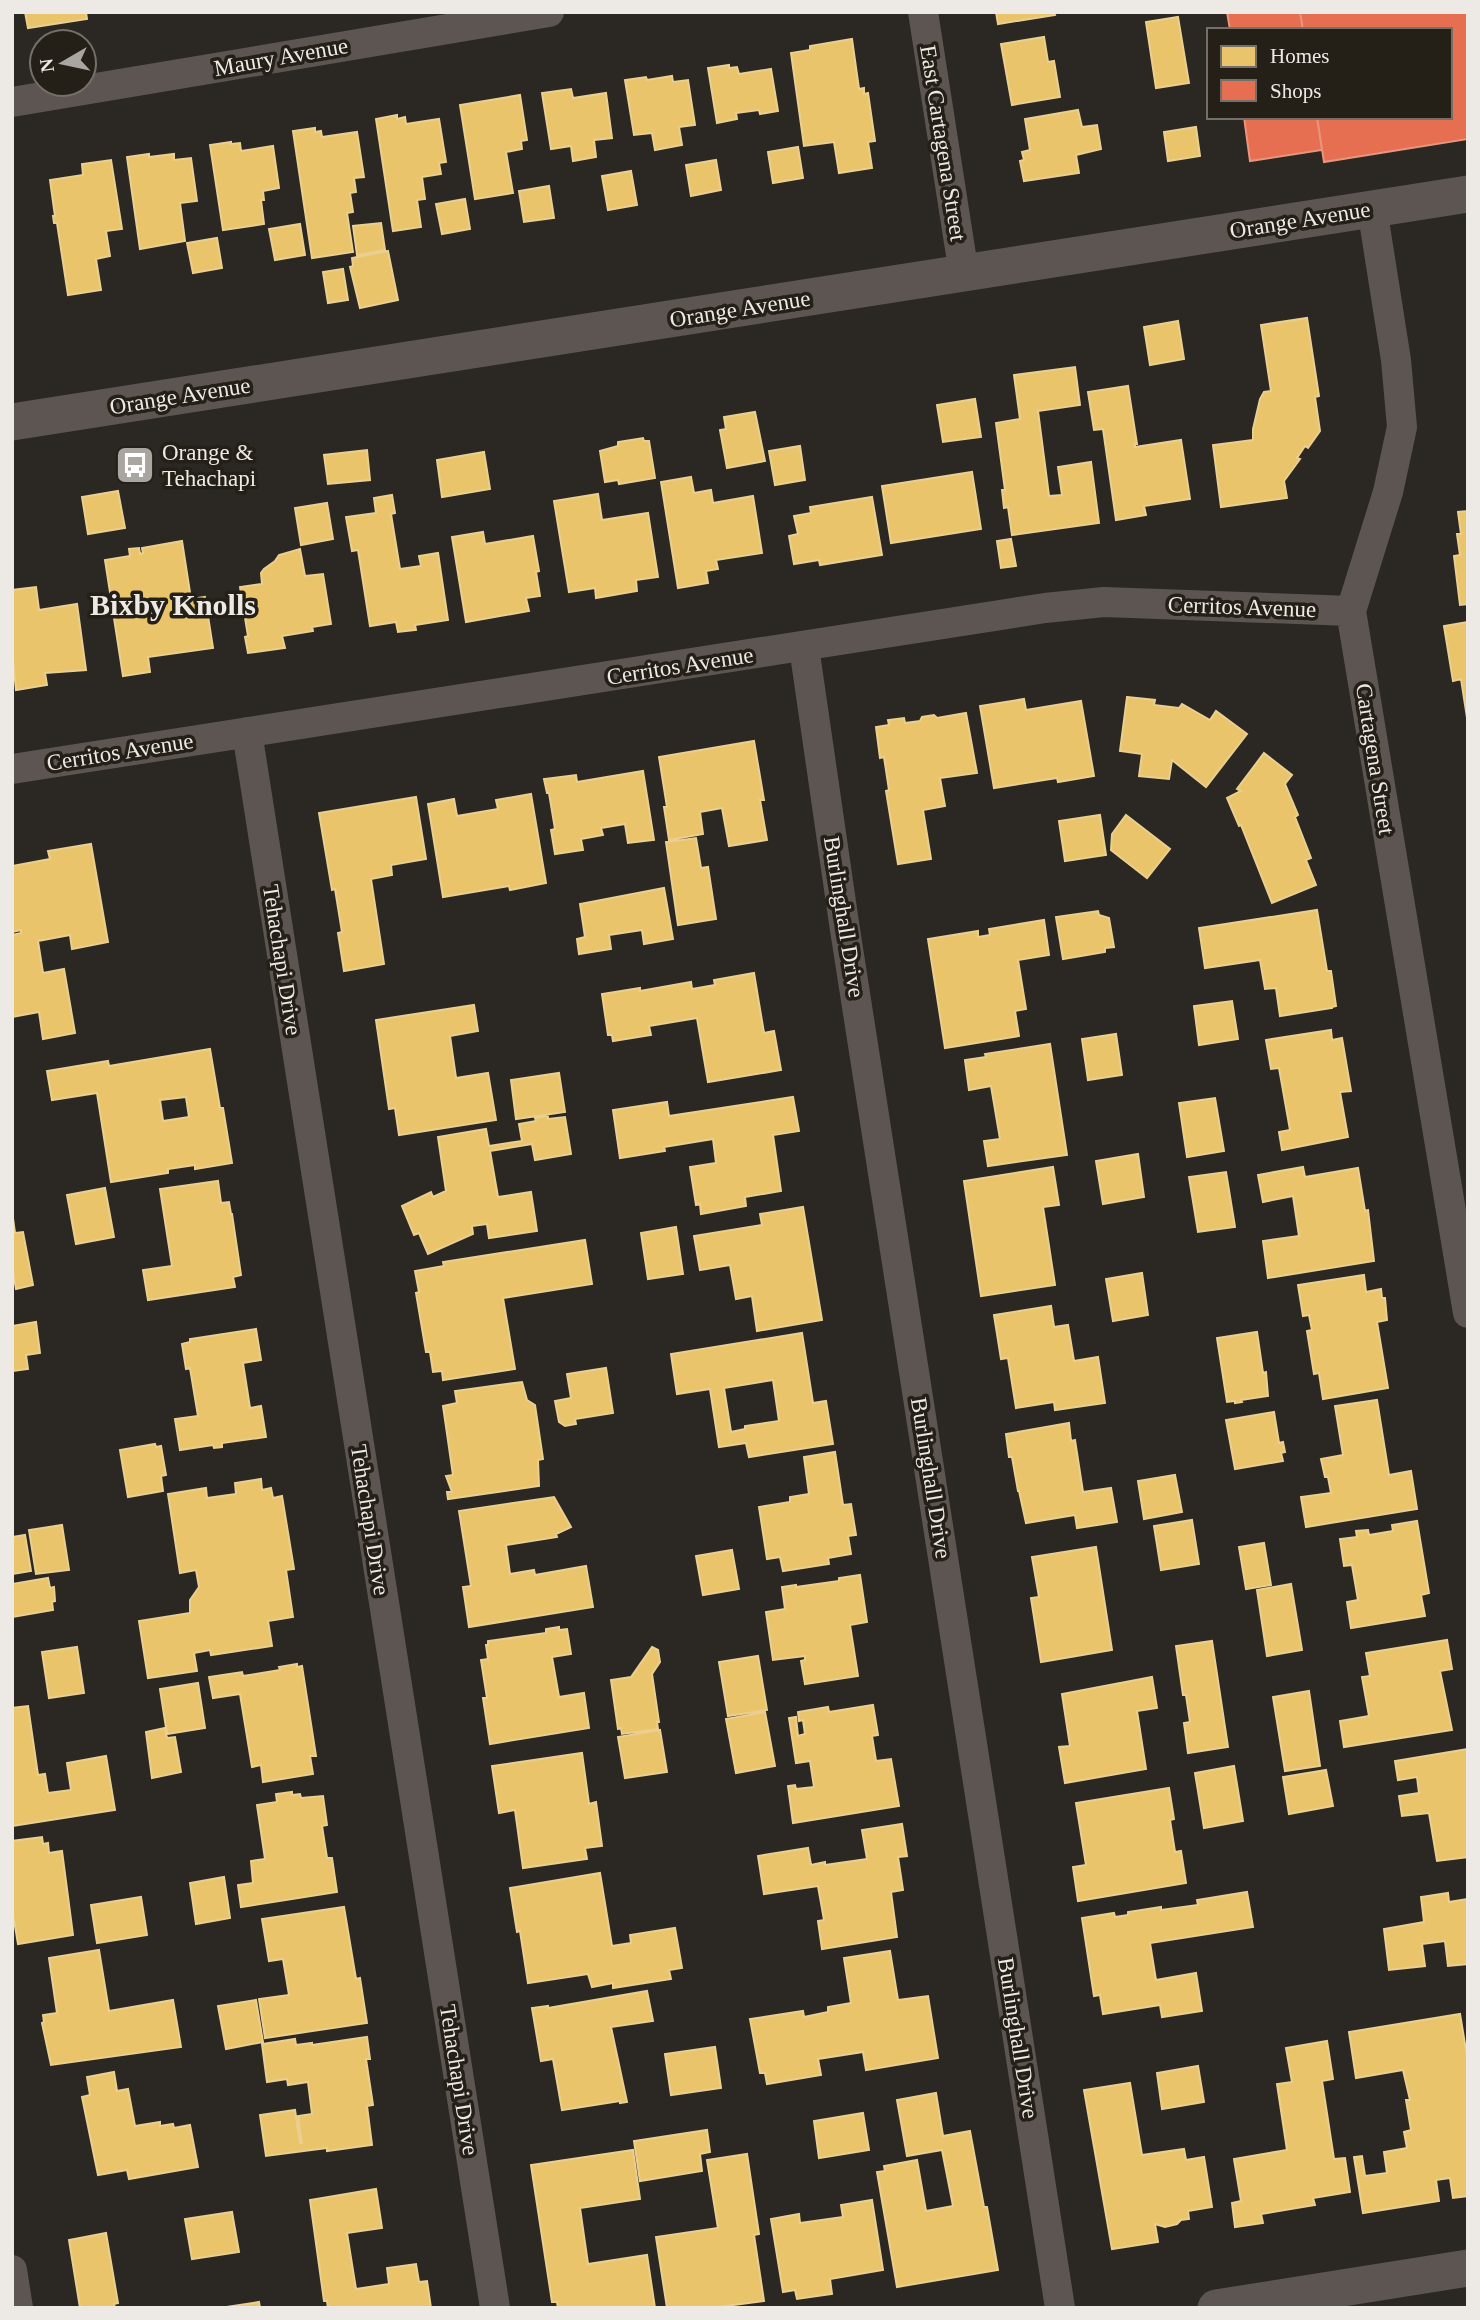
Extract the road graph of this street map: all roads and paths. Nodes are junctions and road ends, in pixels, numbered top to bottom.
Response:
1 (549, 12) edge
2 (923, 12) edge
3 (12, 102) edge
4 (1468, 194) edge
5 (1372, 208) junction
6 (964, 274) junction
7 (12, 422) edge
8 (1351, 611) junction
9 (804, 647) junction
10 (247, 732) junction
11 (12, 769) edge
12 (1468, 1313) edge
13 (1468, 2268) edge
14 (12, 2270) edge
15 (18, 2308) edge
16 (495, 2308) edge
17 (1060, 2308) edge
18 (1216, 2308) edge

1 - 3 street, Maury Avenue
2 - 6 street, East Cartagena Street
4 - 5 street, Orange Avenue
5 - 6 street, Orange Avenue
5 - 8 street, Cartagena Street
6 - 7 street, Orange Avenue
8 - 9 street, Cerritos Avenue
8 - 12 street, Cartagena Street
9 - 10 street, Cerritos Avenue
9 - 17 street, Burlinghall Drive
10 - 11 street, Cerritos Avenue
10 - 16 street, Tehachapi Drive
13 - 18 street
14 - 15 street

